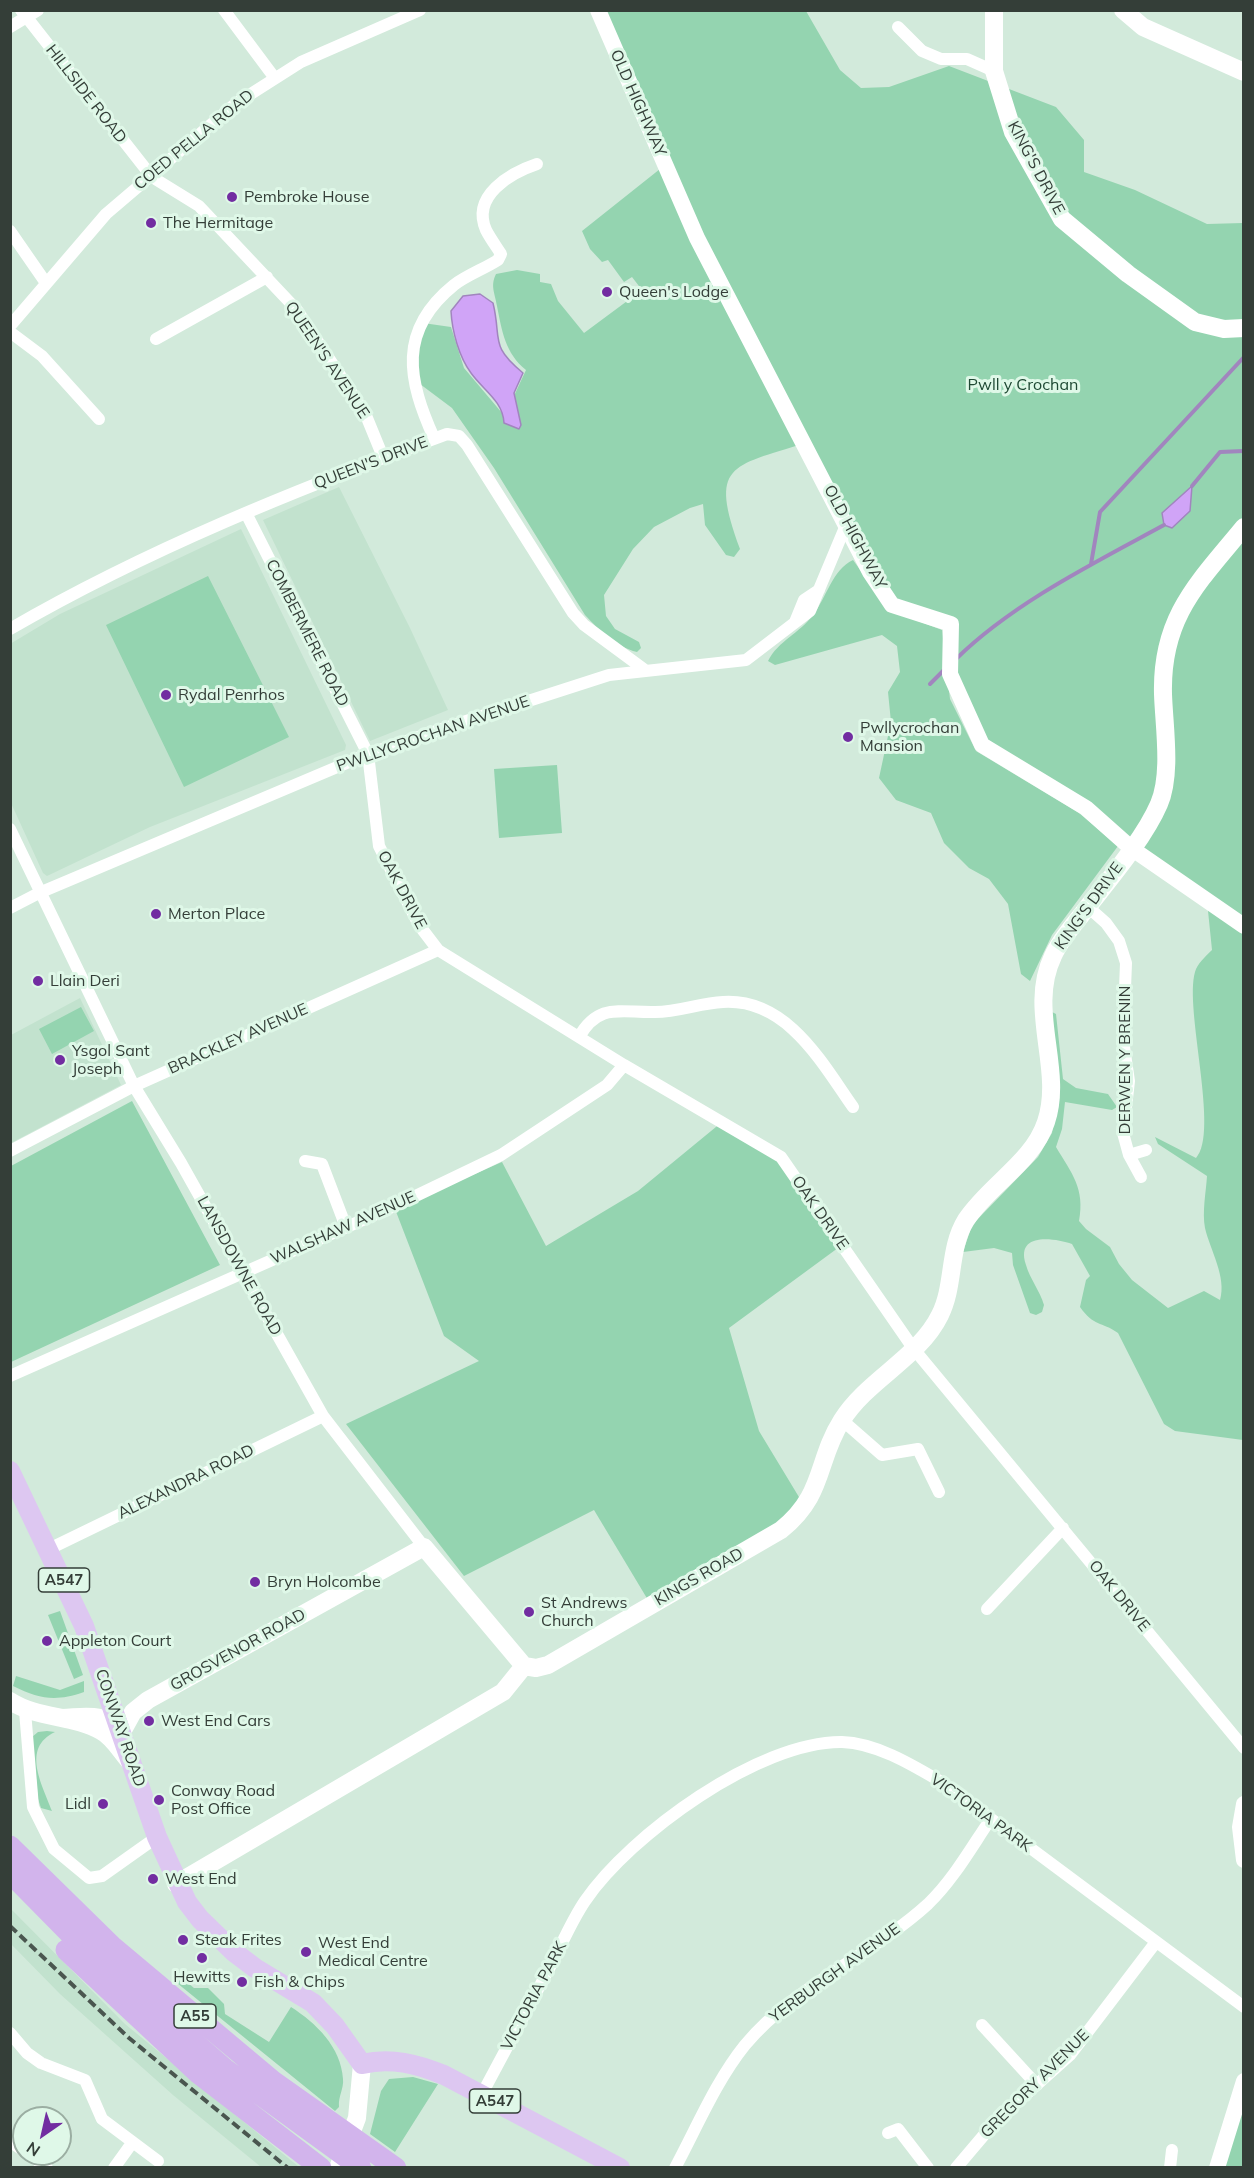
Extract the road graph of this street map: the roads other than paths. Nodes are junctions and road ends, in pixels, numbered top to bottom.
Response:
1 (38, 10) edge
2 (224, 10) edge
3 (598, 10) edge
4 (994, 10) edge
5 (1123, 10) edge
6 (419, 11) edge
7 (24, 15) edge
8 (10, 27) edge
9 (898, 27) dead end
10 (994, 71) junction
11 (1244, 72) edge
12 (274, 77) junction
13 (537, 164) dead end
14 (152, 177) junction
15 (10, 231) edge
16 (267, 277) junction
17 (46, 283) junction
18 (10, 326) edge
19 (1244, 328) edge
20 (10, 332) edge
21 (156, 339) dead end
22 (99, 419) dead end
23 (434, 438) junction
24 (383, 457) junction
25 (246, 513) junction
26 (846, 525) junction
27 (1244, 527) edge
28 (10, 629) edge
29 (645, 670) junction
30 (368, 754) junction
31 (10, 829) edge
32 (1131, 848) junction
33 (39, 893) junction
34 (1088, 907) junction
35 (10, 908) edge
36 (1244, 926) edge
37 (438, 950) junction
38 (579, 1037) junction
39 (624, 1065) junction
40 (134, 1086) junction
41 (853, 1107) dead end
42 (1146, 1150) dead end
43 (10, 1151) edge
44 (1129, 1155) junction
45 (305, 1161) dead end
46 (1141, 1178) dead end
47 (346, 1227) junction
48 (242, 1272) junction
49 (913, 1348) junction
50 (10, 1376) edge
51 (323, 1416) junction
52 (842, 1420) junction
53 (10, 1471) edge
54 (939, 1492) dead end
55 (1063, 1528) junction
56 (424, 1547) junction
57 (49, 1549) junction
58 (987, 1609) dead end
59 (524, 1666) junction
60 (108, 1694) junction
61 (147, 1700) junction
62 (18, 1706) edge
63 (62, 1718) junction
64 (122, 1732) junction
65 (1244, 1748) edge
66 (133, 1767) junction
67 (1244, 1804) edge
68 (990, 1820) junction
69 (157, 1837) junction
70 (10, 1846) edge
71 (1244, 1860) edge
72 (10, 1873) edge
73 (176, 1884) junction
74 (10, 1890) edge
75 (1156, 1942) junction
76 (1244, 2007) edge
77 (982, 2025) dead end
78 (10, 2033) edge
79 (362, 2064) junction
80 (1244, 2081) edge
81 (1037, 2085) junction
82 (482, 2094) junction
83 (888, 2133) dead end
84 (132, 2143) junction
85 (1172, 2150) dead end
86 (158, 2161) dead end
87 (114, 2168) edge
88 (321, 2168) edge
89 (338, 2168) edge
90 (361, 2168) edge
91 (396, 2168) edge
92 (620, 2168) edge
93 (675, 2168) edge
94 (928, 2168) edge
95 (956, 2168) edge
96 (1170, 2168) edge
97 (1216, 2168) edge

1 - 7 street
2 - 12 street
3 - 26 street, OLD HIGHWAY
4 - 10 main road, KING'S DRIVE
5 - 11 main road
6 - 12 street, COED PELLA ROAD
7 - 8 street
7 - 14 street, HILLSIDE ROAD
9 - 10 street
10 - 19 main road, KING'S DRIVE
12 - 14 street, COED PELLA ROAD
13 - 23 street
14 - 16 street, QUEEN'S AVENUE
14 - 17 street, COED PELLA ROAD
15 - 17 street
16 - 21 street
16 - 24 street, QUEEN'S AVENUE
17 - 18 street, COED PELLA ROAD
20 - 22 street
23 - 24 street, QUEEN'S DRIVE
23 - 29 street, QUEEN'S DRIVE
24 - 25 street, QUEEN'S DRIVE
25 - 28 street, QUEEN'S DRIVE
25 - 30 street, COMBERMERE ROAD
26 - 29 street, PWLLYCROCHAN AVENUE
26 - 32 street, OLD HIGHWAY
27 - 32 main road, KING'S DRIVE
29 - 30 street, PWLLYCROCHAN AVENUE
30 - 33 street, PWLLYCROCHAN AVENUE
30 - 37 street, OAK DRIVE
31 - 33 street, LANSDOWNE ROAD
32 - 34 main road, KING'S DRIVE
32 - 36 street, OLD HIGHWAY
33 - 35 street, PWLLYCROCHAN AVENUE
33 - 40 street, LANSDOWNE ROAD
34 - 44 street, DERWEN Y BRENIN
34 - 49 main road, KING'S DRIVE
37 - 38 street, OAK DRIVE
37 - 40 street, BRACKLEY AVENUE
38 - 39 street, OAK DRIVE
38 - 41 street
39 - 47 street, WALSHAW AVENUE
39 - 49 street, OAK DRIVE
40 - 43 street, BRACKLEY AVENUE
40 - 48 street, LANSDOWNE ROAD
42 - 44 street, DERWEN Y BRENIN
44 - 46 street, DERWEN Y BRENIN
45 - 47 street
47 - 48 street, WALSHAW AVENUE
48 - 50 street, WALSHAW AVENUE
48 - 51 street, LANSDOWNE ROAD
49 - 52 main road, KINGS ROAD
49 - 55 street, OAK DRIVE
51 - 56 street, LANSDOWNE ROAD
51 - 57 street, ALEXANDRA ROAD
52 - 54 street
52 - 59 main road, KINGS ROAD
53 - 57 main road, CONWAY ROAD / A547
55 - 58 street
55 - 65 street, OAK DRIVE
56 - 59 main road, LANSDOWNE ROAD
56 - 61 main road, GROSVENOR ROAD
57 - 60 main road, CONWAY ROAD / A547
59 - 73 main road
60 - 61 main road
60 - 64 main road, CONWAY ROAD / A547
61 - 64 main road, GROSVENOR ROAD
62 - 63 main road
62 - 69 street
63 - 64 main road
63 - 66 main road
64 - 66 main road, CONWAY ROAD / A547
66 - 69 main road, CONWAY ROAD / A547
67 - 71 street
68 - 75 street, VICTORIA PARK
68 - 82 street, VICTORIA PARK
68 - 93 street, YERBURGH AVENUE
69 - 73 main road, CONWAY ROAD / A547
70 - 91 highway, A55
72 - 90 highway, A55
73 - 79 main road, CONWAY ROAD / A547
74 - 88 highway
75 - 76 street, VICTORIA PARK
75 - 81 street, GREGORY AVENUE
77 - 81 street
78 - 84 street
79 - 82 main road, A547
79 - 89 main road
80 - 97 street
81 - 95 street, GREGORY AVENUE
82 - 92 main road, A547
83 - 94 street
84 - 86 street
84 - 87 street
85 - 96 street

